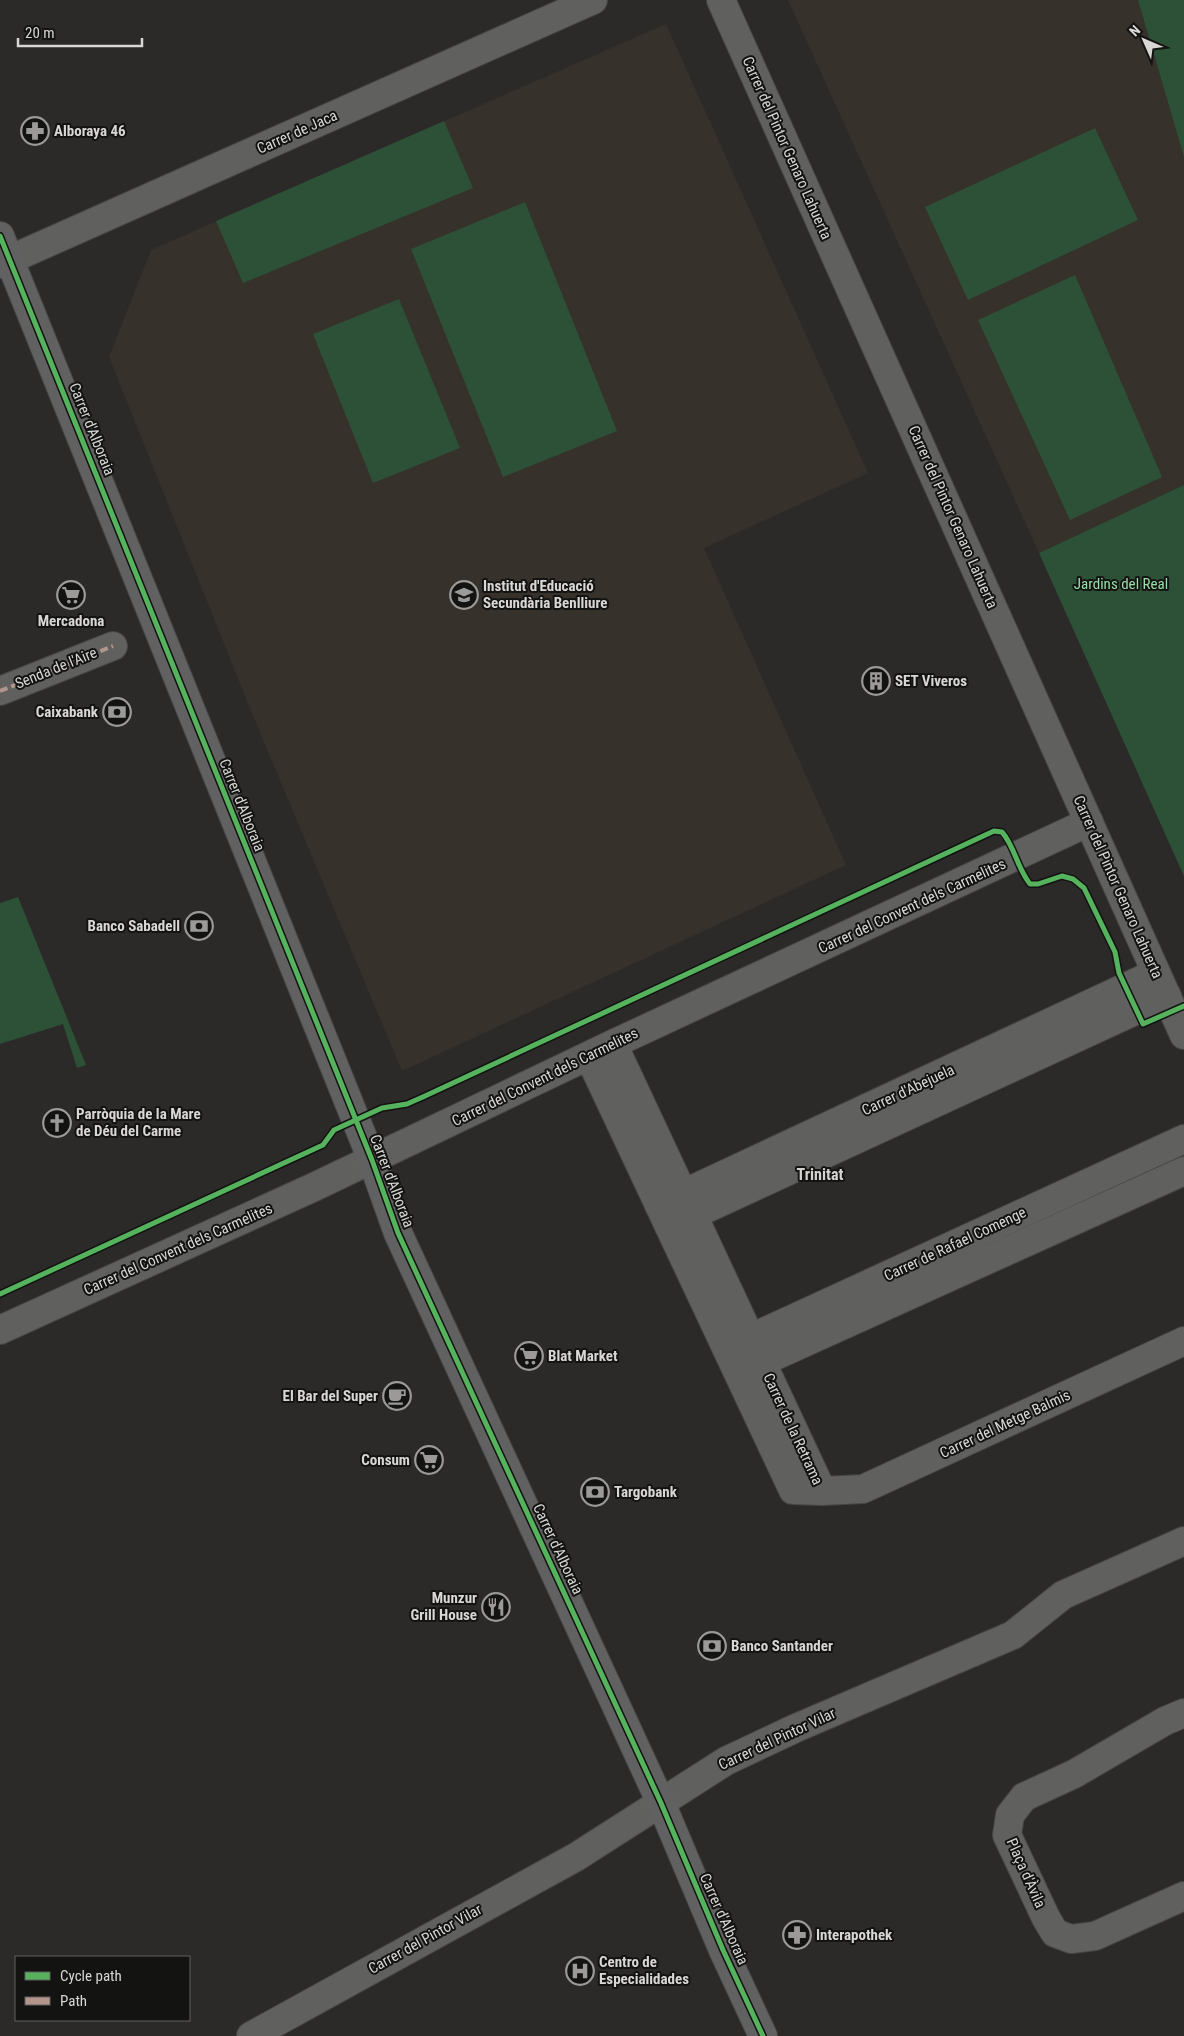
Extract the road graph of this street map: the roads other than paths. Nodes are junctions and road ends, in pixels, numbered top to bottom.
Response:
1 (593, 0) edge
2 (721, 0) edge
3 (3, 254) edge
4 (112, 646) dead end
5 (0, 691) edge
6 (1089, 822) junction
7 (1162, 984) junction
8 (1184, 1035) edge
9 (613, 1044) junction
10 (589, 1056) junction
11 (1184, 1139) edge
12 (372, 1160) junction
13 (1184, 1172) edge
14 (688, 1205) junction
15 (664, 1216) junction
16 (0, 1330) edge
17 (1184, 1341) edge
18 (739, 1343) junction
19 (750, 1368) junction
20 (822, 1491) joint
21 (1184, 1541) edge
22 (1184, 1713) edge
23 (661, 1803) junction
24 (1184, 1896) edge
25 (250, 2036) edge
26 (763, 2036) edge

1 - 3 street, Carrer de Jaca
2 - 6 street, Carrer del Pintor Genaro Lahuerta
3 - 12 street, Carrer d'Alboraia
4 - 5 street, Senda de l'Aire
6 - 7 street, Carrer del Pintor Genaro Lahuerta
6 - 9 street, Carrer del Convent dels Carmelites
7 - 8 street, Carrer del Pintor Genaro Lahuerta
7 - 14 street, Carrer d'Abejuela
9 - 10 street, Carrer del Convent dels Carmelites
9 - 14 street, Carrer de la Retrama
10 - 12 street, Carrer del Convent dels Carmelites
10 - 15 street, Carrer de la Retrama
11 - 18 street, Carrer de Rafael Comenge
12 - 16 street, Carrer del Convent dels Carmelites
12 - 23 street, Carrer d'Alboraia
13 - 19 street, Carrer de Rafael Comenge
14 - 15 street, Carrer d'Abejuela
14 - 18 street, Carrer de la Retrama
15 - 18 street, Carrer de la Retrama
17 - 20 street, Carrer del Metge Balmis
18 - 19 street, Carrer de la Retrama
19 - 20 street, Carrer de la Retrama
21 - 23 street, Carrer del Pintor Vilar
22 - 24 street, Plaça d'Àvila
23 - 25 street, Carrer del Pintor Vilar
23 - 26 street, Carrer d'Alboraia

